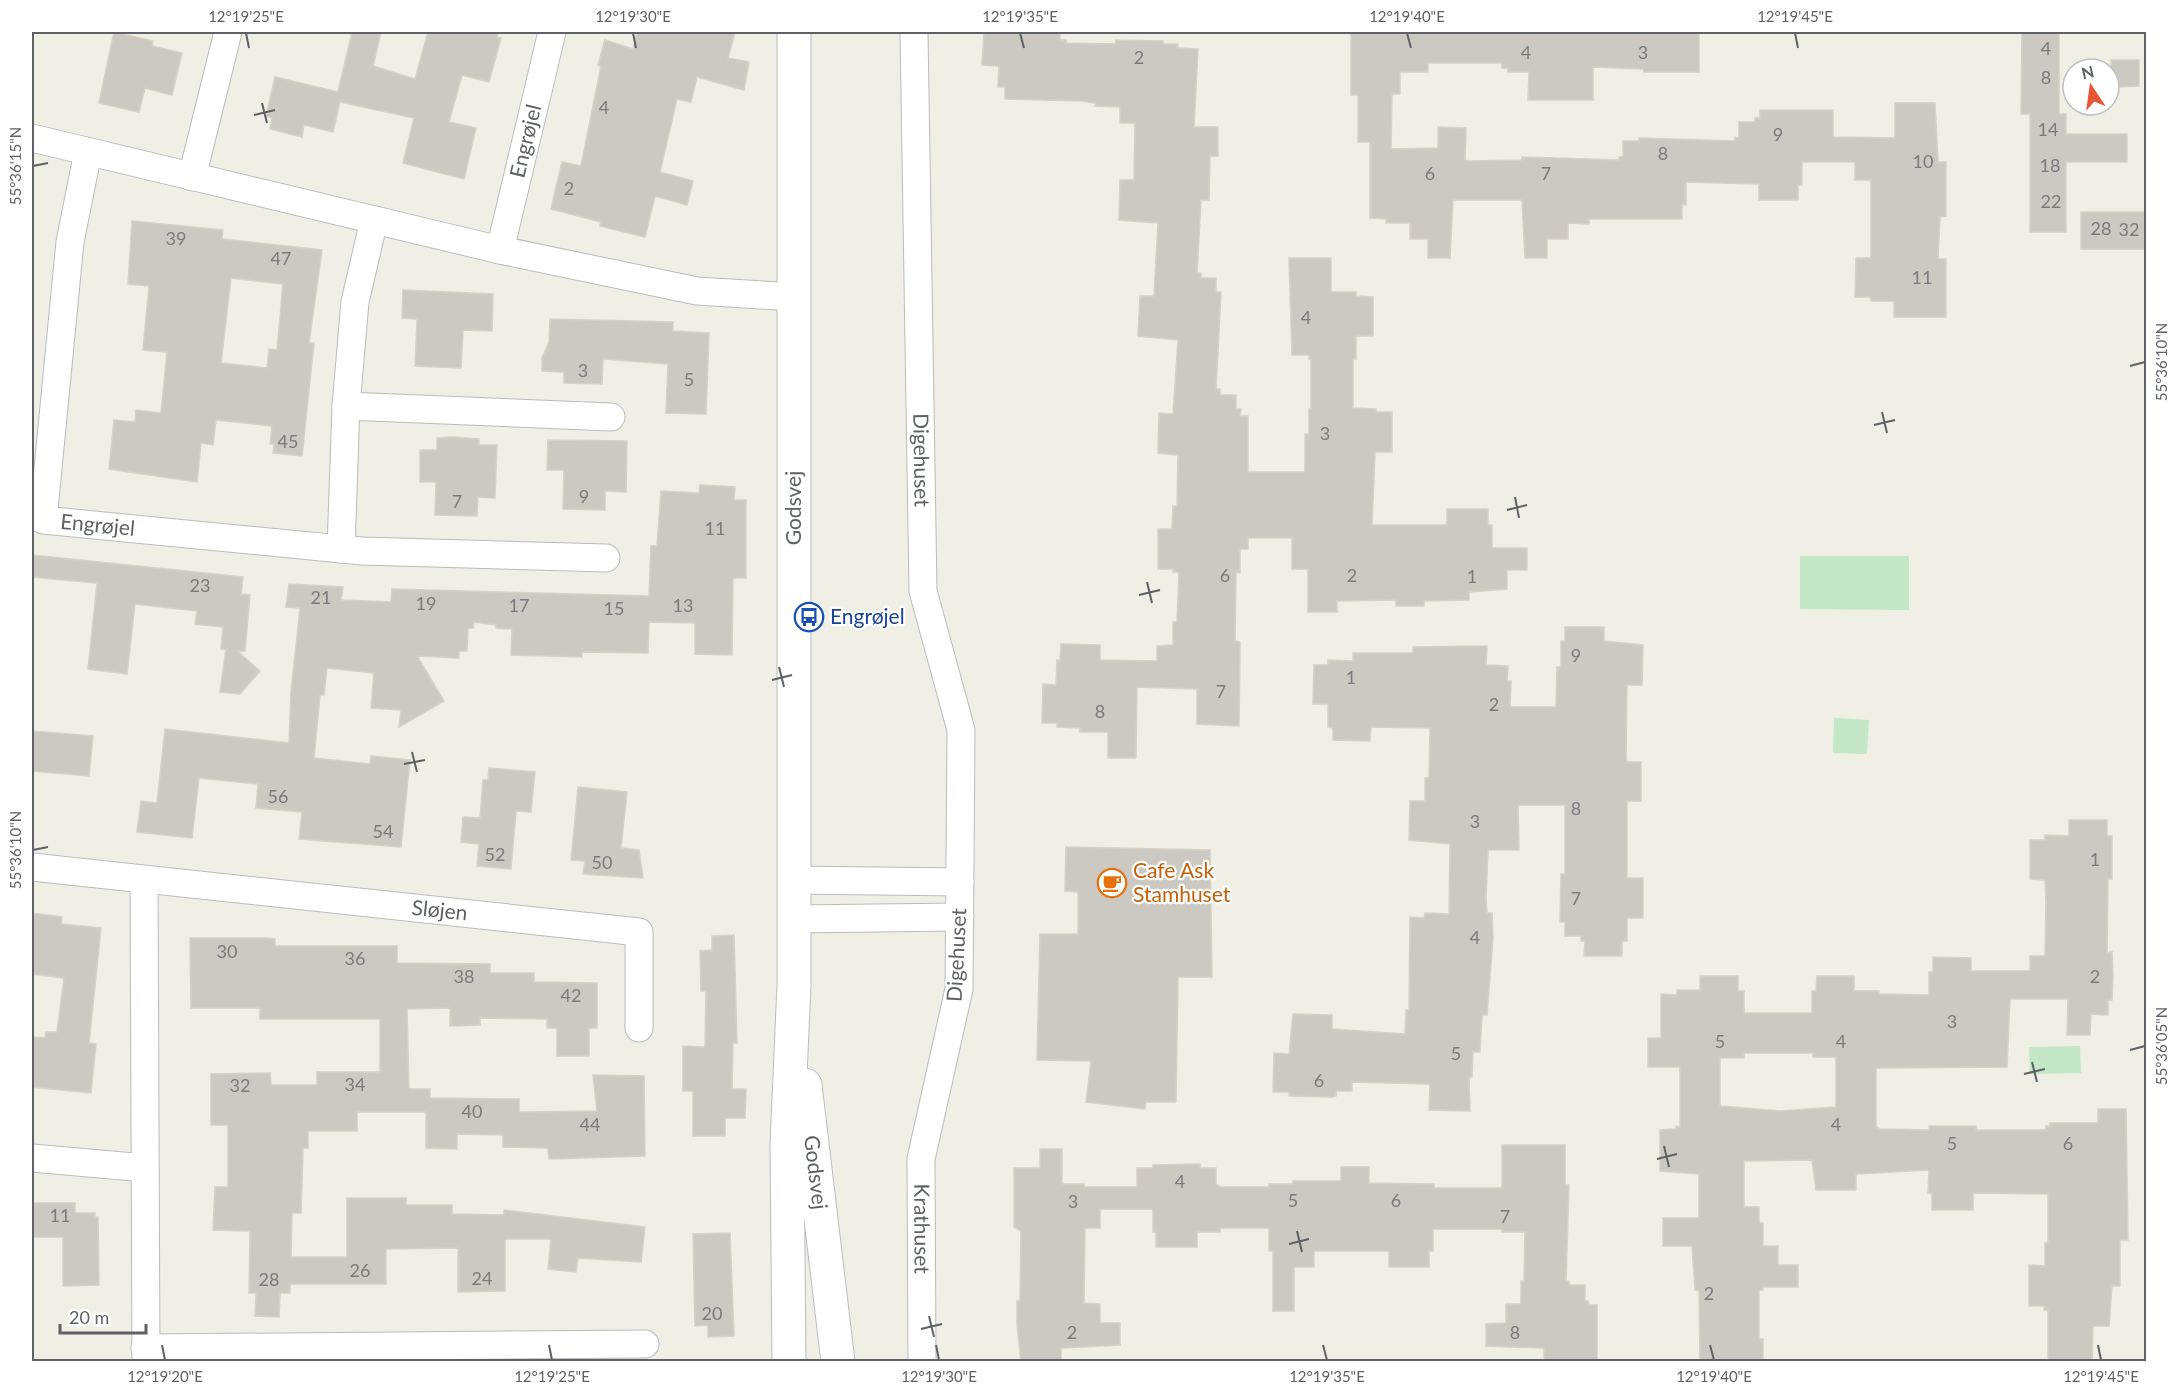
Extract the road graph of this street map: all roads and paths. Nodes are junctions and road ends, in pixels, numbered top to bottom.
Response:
1 (228, 32) edge
2 (552, 32) edge
3 (794, 32) edge
4 (914, 32) edge
5 (32, 138) edge
6 (88, 152) junction
7 (192, 177) junction
8 (374, 220) junction
9 (500, 250) junction
10 (794, 297) junction
11 (346, 406) junction
12 (611, 417) dead end
13 (341, 549) junction
14 (606, 558) dead end
15 (32, 867) edge
16 (144, 880) junction
17 (792, 880) junction
18 (960, 882) junction
19 (960, 917) junction
20 (793, 919) junction
21 (794, 985) junction
22 (639, 1028) dead end
23 (934, 1097) joint
24 (32, 1158) edge
25 (145, 1168) junction
26 (645, 1344) dead end
27 (517, 1353) edge
28 (290, 1354) edge
29 (146, 1355) edge
30 (789, 1362) edge
31 (838, 1362) edge
32 (922, 1362) edge

1 - 7 street
2 - 9 street, Engrøjel
3 - 10 street, Godsvej
4 - 18 street, Digehuset
5 - 6 street
6 - 7 street
6 - 13 street, Engrøjel
7 - 8 street
8 - 9 street
8 - 11 street
9 - 10 street
10 - 17 street, Godsvej
11 - 12 street
11 - 13 street
13 - 14 street, Engrøjel
15 - 16 street, Sløjen
16 - 22 street, Sløjen
16 - 25 street
17 - 18 street, Digehuset
17 - 20 street, Godsvej
18 - 19 street, Digehuset
19 - 20 street
19 - 23 street, Digehuset
20 - 21 street, Godsvej
21 - 30 street, Godsvej
21 - 31 street, Godsvej
23 - 32 street, Krathuset
24 - 25 street
25 - 29 street
26 - 27 street
27 - 28 street
28 - 29 street

